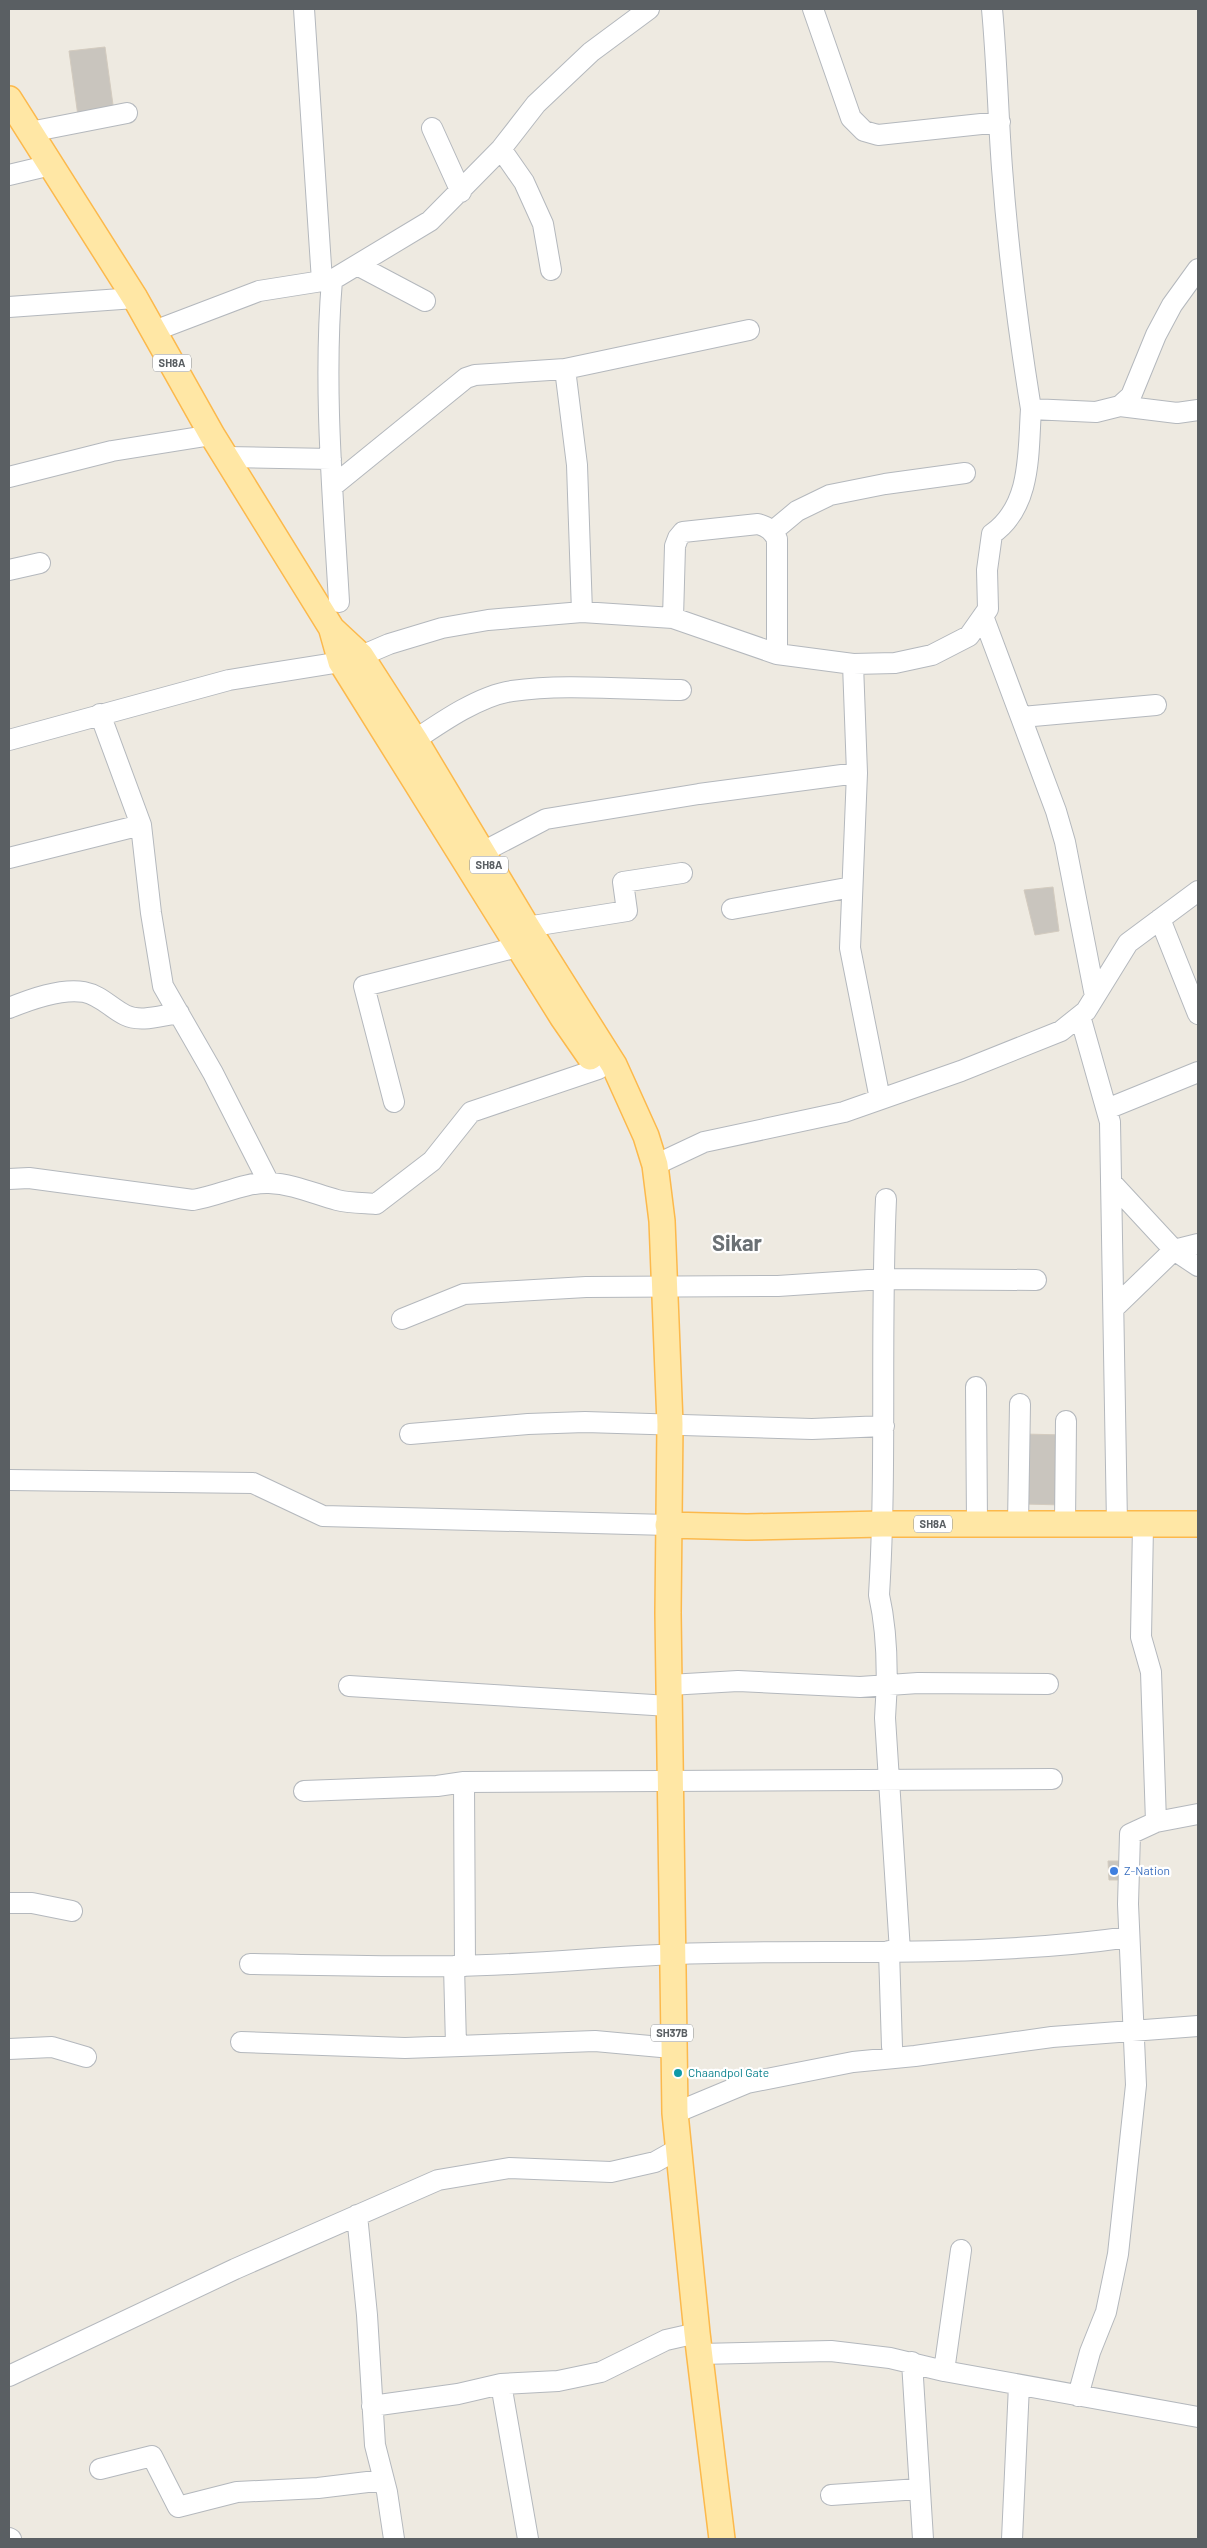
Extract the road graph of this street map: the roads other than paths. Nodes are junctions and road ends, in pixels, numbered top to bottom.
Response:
1 (304, 9) edge
2 (649, 9) edge
3 (813, 9) edge
4 (992, 9) edge
5 (9, 100) edge
6 (127, 113) dead end
7 (1000, 122) junction
8 (432, 128) dead end
9 (30, 132) junction
10 (501, 149) junction
11 (51, 165) junction
12 (9, 175) edge
13 (461, 192) junction
14 (357, 265) junction
15 (1198, 269) edge
16 (551, 270) dead end
17 (327, 280) junction
18 (135, 298) junction
19 (426, 301) dead end
20 (9, 307) edge
21 (749, 330) dead end
22 (154, 331) junction
23 (565, 369) junction
24 (1120, 406) junction
25 (1031, 409) junction
26 (1198, 410) edge
27 (212, 435) junction
28 (225, 457) junction
29 (331, 459) junction
30 (965, 473) dead end
31 (9, 477) edge
32 (332, 486) junction
33 (773, 531) junction
34 (40, 563) dead end
35 (9, 570) edge
36 (338, 602) dead end
37 (582, 612) junction
38 (983, 616) junction
39 (673, 618) junction
40 (778, 654) junction
41 (351, 659) junction
42 (853, 664) junction
43 (681, 690) dead end
44 (1156, 705) dead end
45 (100, 714) junction
46 (1022, 717) junction
47 (9, 740) edge
48 (407, 746) junction
49 (856, 773) junction
50 (141, 825) junction
51 (474, 857) junction
52 (9, 858) edge
53 (682, 873) dead end
54 (852, 887) junction
55 (1198, 891) edge
56 (732, 909) dead end
57 (1160, 919) junction
58 (518, 935) junction
59 (1095, 996) junction
60 (9, 1008) edge
61 (179, 1013) junction
62 (1198, 1014) edge
63 (1080, 1016) junction
64 (598, 1069) junction
65 (1198, 1072) edge
66 (880, 1099) junction
67 (394, 1102) dead end
68 (1107, 1109) junction
69 (634, 1111) junction
70 (655, 1164) junction
71 (9, 1179) edge
72 (1111, 1182) junction
73 (269, 1183) junction
74 (886, 1199) dead end
75 (1198, 1244) edge
76 (1174, 1250) junction
77 (1198, 1266) edge
78 (883, 1279) junction
79 (1036, 1280) dead end
80 (663, 1287) junction
81 (1114, 1308) junction
82 (402, 1319) dead end
83 (976, 1387) dead end
84 (1020, 1404) dead end
85 (1066, 1421) dead end
86 (670, 1424) junction
87 (884, 1426) junction
88 (410, 1434) dead end
89 (9, 1480) edge
90 (882, 1524) junction
91 (977, 1524) junction
92 (1018, 1524) junction
93 (1066, 1524) junction
94 (1117, 1524) junction
95 (1198, 1524) edge
96 (668, 1525) junction
97 (1143, 1525) junction
98 (887, 1684) junction
99 (1048, 1684) dead end
100 (349, 1686) dead end
101 (669, 1696) junction
102 (1052, 1779) dead end
103 (888, 1780) junction
104 (672, 1781) junction
105 (464, 1782) junction
106 (304, 1791) dead end
107 (1198, 1814) edge
108 (1156, 1822) junction
109 (9, 1903) edge
110 (72, 1911) dead end
111 (1129, 1937) junction
112 (894, 1951) junction
113 (673, 1953) junction
114 (250, 1964) dead end
115 (459, 1966) junction
116 (1198, 2026) edge
117 (1133, 2030) junction
118 (241, 2042) dead end
119 (456, 2045) junction
120 (892, 2047) dead end
121 (672, 2048) junction
122 (9, 2049) edge
123 (86, 2058) dead end
124 (675, 2113) junction
125 (678, 2148) junction
126 (356, 2214) junction
127 (961, 2250) dead end
128 (698, 2343) junction
129 (912, 2362) junction
130 (944, 2371) junction
131 (9, 2376) edge
132 (501, 2384) junction
133 (1019, 2385) junction
134 (1078, 2396) junction
135 (372, 2406) junction
136 (1198, 2417) edge
137 (100, 2469) dead end
138 (384, 2480) junction
139 (919, 2489) junction
140 (831, 2495) dead end
141 (394, 2539) edge
142 (528, 2539) edge
143 (722, 2539) edge
144 (923, 2539) edge
145 (1012, 2539) edge

1 - 17 street
2 - 10 street
3 - 7 street
4 - 7 street
5 - 9 main road, SH8A
6 - 9 street
7 - 25 street
8 - 13 street
9 - 11 main road, SH8A
10 - 13 street
10 - 16 street
11 - 12 street
11 - 18 main road, SH8A
13 - 14 street
14 - 17 street
14 - 19 street
15 - 24 street
17 - 22 street
17 - 29 street
18 - 20 street
18 - 22 main road, SH8A
21 - 23 street
22 - 27 main road, SH8A
23 - 32 street
23 - 37 street
24 - 25 street
24 - 26 street
25 - 38 street
27 - 28 main road, SH8A
27 - 31 street
28 - 29 street
28 - 41 main road, SH8A
29 - 32 street
30 - 33 street
32 - 36 street
33 - 39 street
33 - 40 street
34 - 35 street
37 - 39 street
37 - 41 street
38 - 42 street
38 - 46 street
39 - 40 street
40 - 42 street
41 - 45 street
41 - 48 main road, SH8A
42 - 49 street
43 - 48 street
44 - 46 street
45 - 47 street
45 - 50 street
46 - 59 street
48 - 51 main road, SH8A
49 - 51 street
49 - 54 street
50 - 52 street
50 - 61 street
51 - 58 main road, SH8A
53 - 58 street
54 - 56 street
54 - 66 street
55 - 57 street
57 - 59 street
57 - 62 street
58 - 64 main road, SH8A
58 - 67 street
58 - 69 main road, SH8A
59 - 63 street
60 - 61 street
61 - 73 street
63 - 66 street
63 - 68 street
64 - 69 main road, SH8A
64 - 73 street
65 - 68 street
66 - 70 street
68 - 72 street
69 - 70 main road, SH8A
70 - 80 main road, SH8A
71 - 73 street
72 - 76 street
72 - 81 street
74 - 78 street
75 - 76 street
76 - 77 street
76 - 81 street
78 - 79 street
78 - 80 street
78 - 87 street
80 - 82 street
80 - 86 main road, SH8A
81 - 94 street
83 - 91 street
84 - 92 street
85 - 93 street
86 - 87 street
86 - 88 street
86 - 96 main road, SH8A
87 - 90 street
89 - 96 street
90 - 91 main road, SH8A
90 - 96 main road, SH8A
90 - 98 street
91 - 92 main road, SH8A
92 - 93 main road, SH8A
93 - 94 main road, SH8A
94 - 97 main road, SH8A
95 - 97 main road, SH8A
96 - 101 main road, SH37B
97 - 108 street
98 - 99 street
98 - 101 street
98 - 103 street
100 - 101 street
101 - 104 main road, SH37B
102 - 103 street
103 - 104 street
103 - 112 street
104 - 105 street
104 - 113 main road, SH37B
105 - 106 street
105 - 115 street
107 - 108 street
108 - 111 street
109 - 110 street
111 - 112 street
111 - 117 street
112 - 113 street
112 - 120 street
113 - 115 street
113 - 121 main road, SH37B
114 - 115 street
115 - 119 street
116 - 117 street
117 - 124 street
117 - 134 street
118 - 119 street
119 - 121 street
121 - 124 main road, SH37B
122 - 123 street
124 - 125 main road, SH37B
125 - 126 street
125 - 128 main road, SH37B
126 - 131 street
126 - 135 street
127 - 130 street
128 - 129 street
128 - 132 street
128 - 143 main road, SH37B
129 - 130 street
129 - 139 street
130 - 133 street
132 - 135 street
132 - 142 street
133 - 134 street
133 - 145 street
134 - 136 street
135 - 138 street
137 - 138 street
138 - 141 street
139 - 140 street
139 - 144 street

